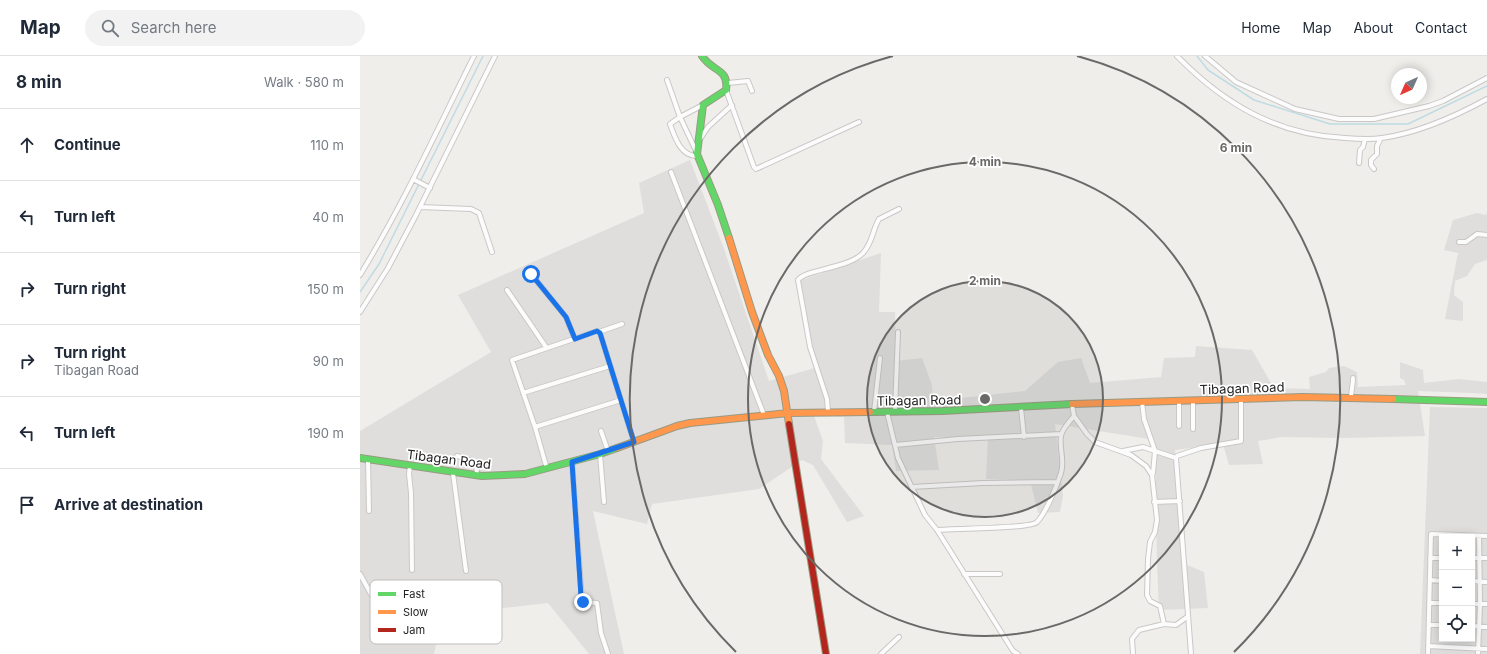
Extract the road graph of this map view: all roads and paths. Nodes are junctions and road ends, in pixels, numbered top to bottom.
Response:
1 (474, 56) edge
2 (495, 56) edge
3 (702, 56) edge
4 (1177, 56) edge
5 (1205, 56) edge
6 (1487, 78) edge
7 (667, 80) dead end
8 (728, 83) junction
9 (726, 90) junction
10 (752, 91) dead end
11 (1487, 99) edge
12 (703, 105) junction
13 (732, 105) junction
14 (680, 117) junction
15 (859, 122) dead end
16 (1380, 138) junction
17 (1365, 139) junction
18 (698, 141) junction
19 (697, 155) junction
20 (1359, 163) dead end
21 (1374, 169) dead end
22 (671, 172) dead end
23 (414, 180) junction
24 (428, 187) junction
25 (420, 207) junction
26 (899, 209) dead end
27 (1487, 235) edge
28 (1459, 242) dead end
29 (492, 252) dead end
30 (531, 274) dead end
31 (360, 275) edge
32 (507, 290) dead end
33 (360, 312) edge
34 (622, 324) dead end
35 (599, 332) junction
36 (898, 332) dead end
37 (575, 339) junction
38 (546, 347) junction
39 (880, 358) dead end
40 (610, 366) junction
41 (1353, 378) dead end
42 (524, 393) junction
43 (1351, 398) junction
44 (1241, 399) junction
45 (621, 400) junction
46 (1179, 400) junction
47 (1193, 400) junction
48 (1142, 402) junction
49 (1487, 402) edge
50 (1072, 405) junction
51 (1021, 408) junction
52 (828, 412) junction
53 (874, 412) junction
54 (887, 412) junction
55 (895, 412) junction
56 (788, 413) junction
57 (764, 415) junction
58 (1074, 416) junction
59 (1179, 426) dead end
60 (536, 427) junction
61 (1193, 429) dead end
62 (601, 431) dead end
63 (1061, 434) junction
64 (1024, 437) junction
65 (634, 442) junction
66 (894, 445) junction
67 (608, 451) junction
68 (1121, 451) junction
69 (1155, 451) junction
70 (600, 454) junction
71 (457, 456) dead end
72 (360, 458) edge
73 (1176, 458) junction
74 (368, 460) junction
75 (572, 462) junction
76 (410, 466) junction
77 (546, 469) junction
78 (453, 473) junction
79 (1152, 475) junction
80 (476, 476) junction
81 (1056, 482) junction
82 (912, 487) junction
83 (1180, 501) junction
84 (604, 502) dead end
85 (1154, 502) junction
86 (369, 511) dead end
87 (937, 530) junction
88 (1479, 536) junction
89 (1487, 536) edge
90 (1430, 558) junction
91 (1439, 558) edge
92 (1478, 558) junction
93 (1487, 558) edge
94 (412, 570) dead end
95 (466, 571) dead end
96 (360, 574) edge
97 (964, 574) junction
98 (1000, 574) dead end
99 (1430, 580) junction
100 (1439, 580) edge
101 (1475, 581) edge
102 (1479, 582) junction
103 (1487, 582) edge
104 (370, 592) edge
105 (1429, 603) junction
106 (1439, 603) edge
107 (1475, 604) edge
108 (1480, 604) junction
109 (1487, 604) edge
110 (1187, 617) junction
111 (1164, 624) junction
112 (1428, 625) junction
113 (1439, 625) edge
114 (1475, 626) edge
115 (1479, 626) junction
116 (1487, 627) edge
117 (898, 638) dead end
118 (1428, 646) junction
119 (1478, 649) junction
120 (1487, 649) edge
121 (608, 654) edge
122 (826, 654) edge
123 (881, 654) edge
124 (1018, 654) edge
125 (1132, 654) edge
126 (1191, 654) edge
127 (1428, 654) edge
128 (1478, 654) edge

1 - 23 street
2 - 24 street
3 - 8 main road
4 - 17 street
5 - 6 street
7 - 14 street
8 - 9 main road
8 - 10 street
9 - 12 main road
9 - 13 street
11 - 16 street
12 - 14 street
12 - 18 main road
13 - 15 street
13 - 18 street
14 - 19 street
14 - 19 street
16 - 17 street
16 - 21 street
17 - 20 street
18 - 19 main road
19 - 56 main road
22 - 57 street
23 - 24 street
23 - 31 street
24 - 25 street
25 - 29 street
25 - 33 street
26 - 52 street
27 - 28 street
30 - 37 street
32 - 38 street
34 - 35 street
35 - 37 street
35 - 40 street
36 - 55 street
37 - 38 street
38 - 42 street
39 - 53 street
40 - 42 street
40 - 45 street
41 - 43 street
42 - 60 street
43 - 44 main road, Tibagan Road
43 - 49 main road, Tibagan Road
44 - 47 main road, Tibagan Road
44 - 73 street
45 - 60 street
45 - 65 street
46 - 47 main road, Tibagan Road
46 - 48 main road, Tibagan Road
46 - 59 street
47 - 61 street
48 - 50 main road, Tibagan Road
48 - 69 street
50 - 51 main road, Tibagan Road
50 - 58 street
51 - 55 main road, Tibagan Road
51 - 64 street
52 - 53 main road, Tibagan Road
52 - 56 main road, Tibagan Road
53 - 54 main road, Tibagan Road
54 - 55 main road, Tibagan Road
54 - 66 street
56 - 57 main road, Tibagan Road
56 - 122 main road
57 - 65 main road, Tibagan Road
58 - 63 street
58 - 68 street
60 - 77 street
62 - 67 street
63 - 64 street
63 - 81 street
64 - 66 street
65 - 67 main road, Tibagan Road
66 - 82 street
67 - 70 main road, Tibagan Road
68 - 69 street
68 - 79 street
69 - 73 street
69 - 79 street
70 - 75 main road, Tibagan Road
70 - 84 street
71 - 80 street
72 - 74 main road, Tibagan Road
73 - 83 street
74 - 76 main road, Tibagan Road
74 - 86 street
75 - 77 main road, Tibagan Road
75 - 121 street
76 - 78 main road, Tibagan Road
76 - 94 street
77 - 80 main road, Tibagan Road
78 - 80 main road, Tibagan Road
78 - 95 street
79 - 85 street
81 - 82 street
81 - 87 street
82 - 87 street
83 - 85 street
83 - 110 street
85 - 111 street
87 - 97 street
88 - 89 street
88 - 90 street
88 - 92 street
90 - 91 street
90 - 99 street
92 - 93 street
92 - 102 street
96 - 104 street
97 - 98 street
97 - 124 street
99 - 100 street
99 - 105 street
101 - 102 street
102 - 103 street
102 - 108 street
105 - 106 street
105 - 112 street
107 - 108 street
108 - 109 street
108 - 115 street
110 - 111 street
110 - 126 street
111 - 125 street
112 - 113 street
112 - 118 street
114 - 115 street
115 - 116 street
115 - 119 street
117 - 123 street
118 - 119 street
118 - 127 street
119 - 120 street
119 - 128 street

